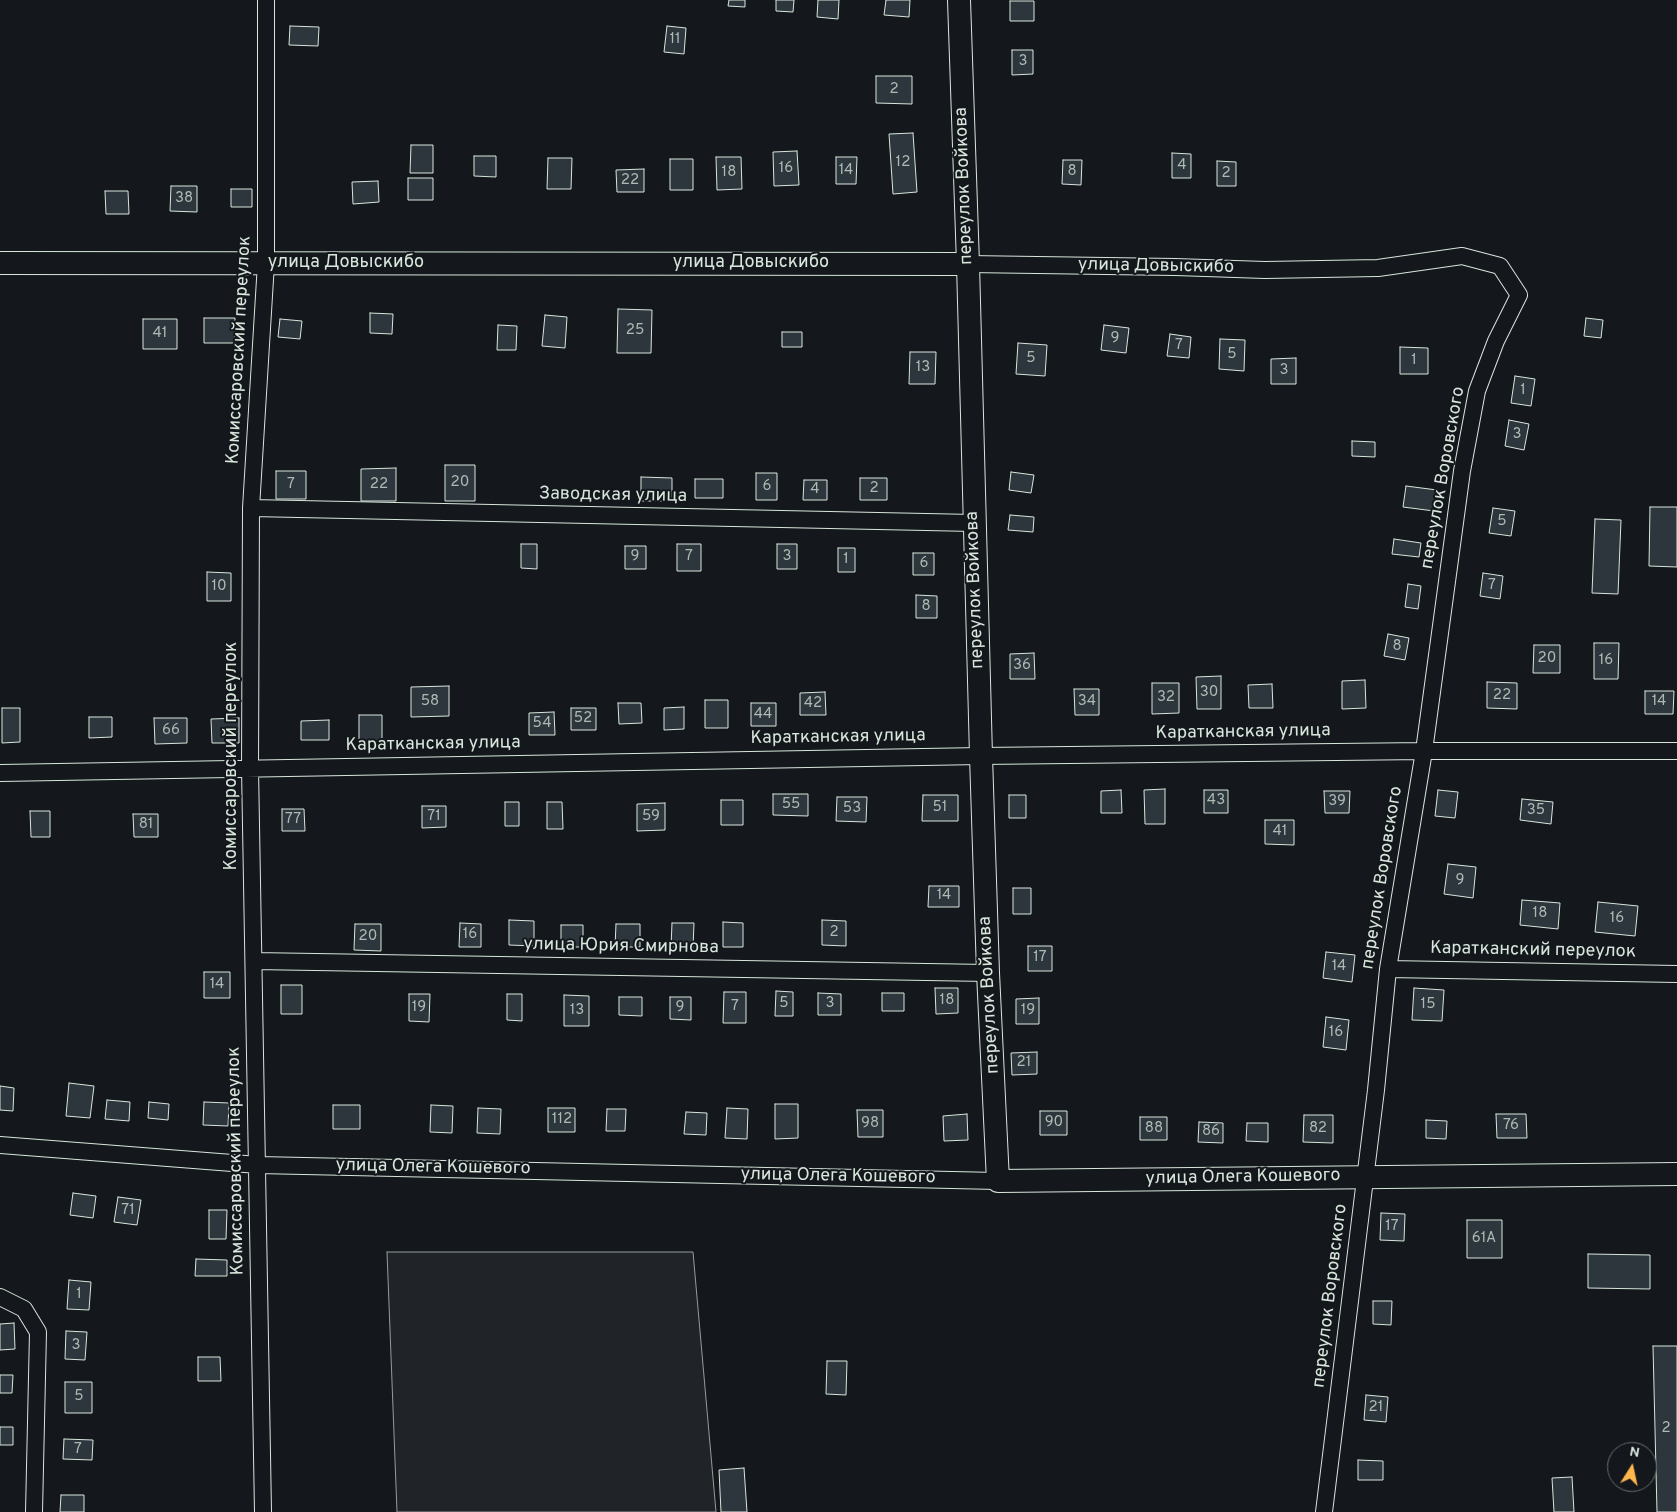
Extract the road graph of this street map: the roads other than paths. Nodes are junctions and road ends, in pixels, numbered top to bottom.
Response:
1 (266, 0) edge
2 (959, 0) edge
3 (0, 263) edge
4 (266, 263) junction
5 (968, 264) junction
6 (1500, 266) joint
7 (251, 508) junction
8 (974, 523) junction
9 (1424, 751) junction
10 (1677, 751) edge
11 (981, 756) junction
12 (250, 768) junction
13 (0, 773) edge
14 (254, 961) junction
15 (1388, 969) junction
16 (988, 973) junction
17 (1677, 974) edge
18 (0, 1145) edge
19 (258, 1165) junction
20 (1677, 1174) edge
21 (1365, 1176) junction
22 (998, 1181) junction
23 (0, 1297) edge
24 (34, 1512) edge
25 (263, 1512) edge
26 (1324, 1512) edge

1 - 4 street, Комиссаровский переулок
2 - 5 street, переулок Войкова
3 - 4 street, улица Довыскибо
4 - 5 street, улица Довыскибо
4 - 7 street, Комиссаровский переулок
5 - 6 street, улица Довыскибо
5 - 8 street, переулок Войкова
6 - 9 street, переулок Воровского
7 - 8 street, Заводская улица
7 - 12 street, Комиссаровский переулок
8 - 11 street, переулок Войкова
9 - 10 street, Каратканская улица
9 - 11 street, Каратканская улица
9 - 15 street, переулок Воровского
11 - 12 street, Каратканская улица
11 - 16 street, переулок Войкова
12 - 13 street, Каратканская улица
12 - 14 street, Комиссаровский переулок
14 - 16 street, улица Юрия Смирнова
14 - 19 street, Комиссаровский переулок
15 - 17 street, Каратканский переулок
15 - 21 street, переулок Воровского
16 - 22 street, переулок Войкова
18 - 19 street, улица Олега Кошевого
19 - 22 street, улица Олега Кошевого
19 - 25 street, Комиссаровский переулок
20 - 21 street, улица Олега Кошевого
21 - 22 street, улица Олега Кошевого
21 - 26 street, переулок Воровского
23 - 24 street

